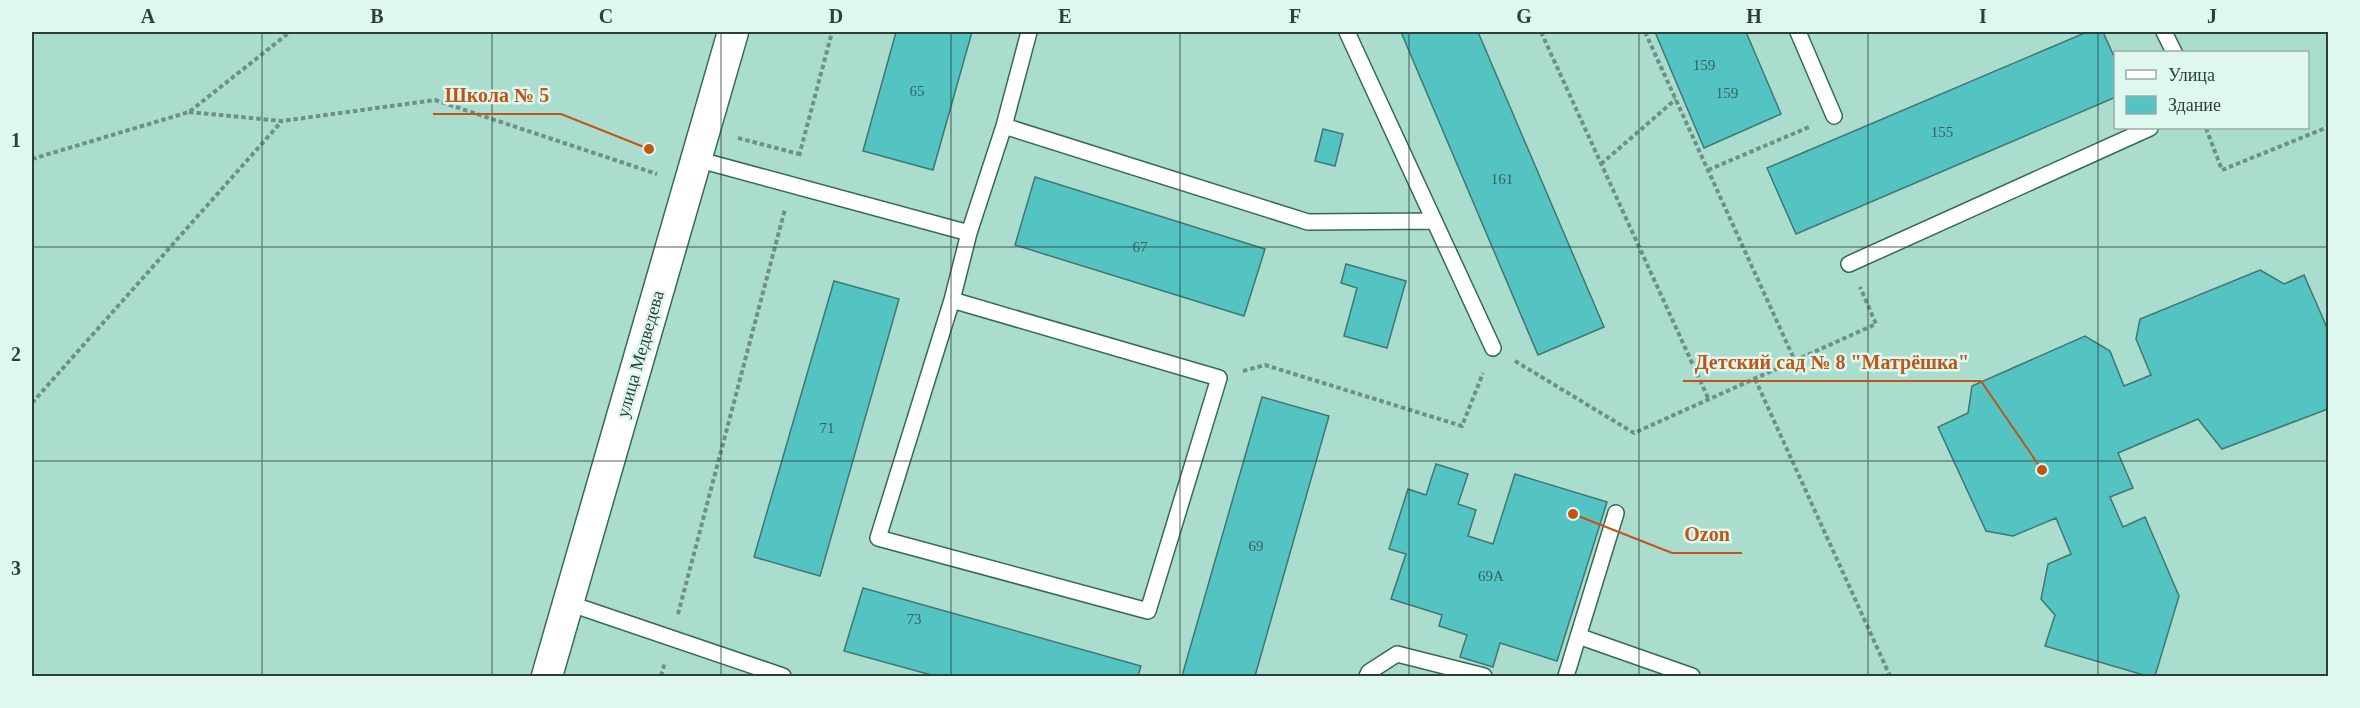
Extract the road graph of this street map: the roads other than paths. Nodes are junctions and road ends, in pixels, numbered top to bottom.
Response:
1 (733, 32) edge
2 (1029, 32) edge
3 (1347, 32) edge
4 (1798, 32) edge
5 (2164, 32) edge
6 (2174, 51) edge
7 (1834, 116) road end
8 (1004, 126) junction
9 (2148, 129) edge
10 (696, 159) junction
11 (1433, 220) junction
12 (969, 233) junction
13 (1849, 264) road end
14 (952, 300) junction
15 (1493, 348) road end
16 (1616, 513) dead end
17 (568, 603) junction
18 (1578, 636) junction
19 (547, 676) edge
20 (783, 676) edge
21 (1367, 676) edge
22 (1484, 676) edge
23 (1566, 676) edge
24 (1692, 676) edge

1 - 10 street, улица Медведева
2 - 8 lane
3 - 11 lane
4 - 7 lane
5 - 6 lane
8 - 11 lane
8 - 12 lane
9 - 13 lane
10 - 12 lane
10 - 17 street, улица Медведева
11 - 15 lane
12 - 14 lane
14 - 14 lane
16 - 18 lane
17 - 19 street, улица Медведева
17 - 20 lane
18 - 23 lane
18 - 24 lane
21 - 22 lane

